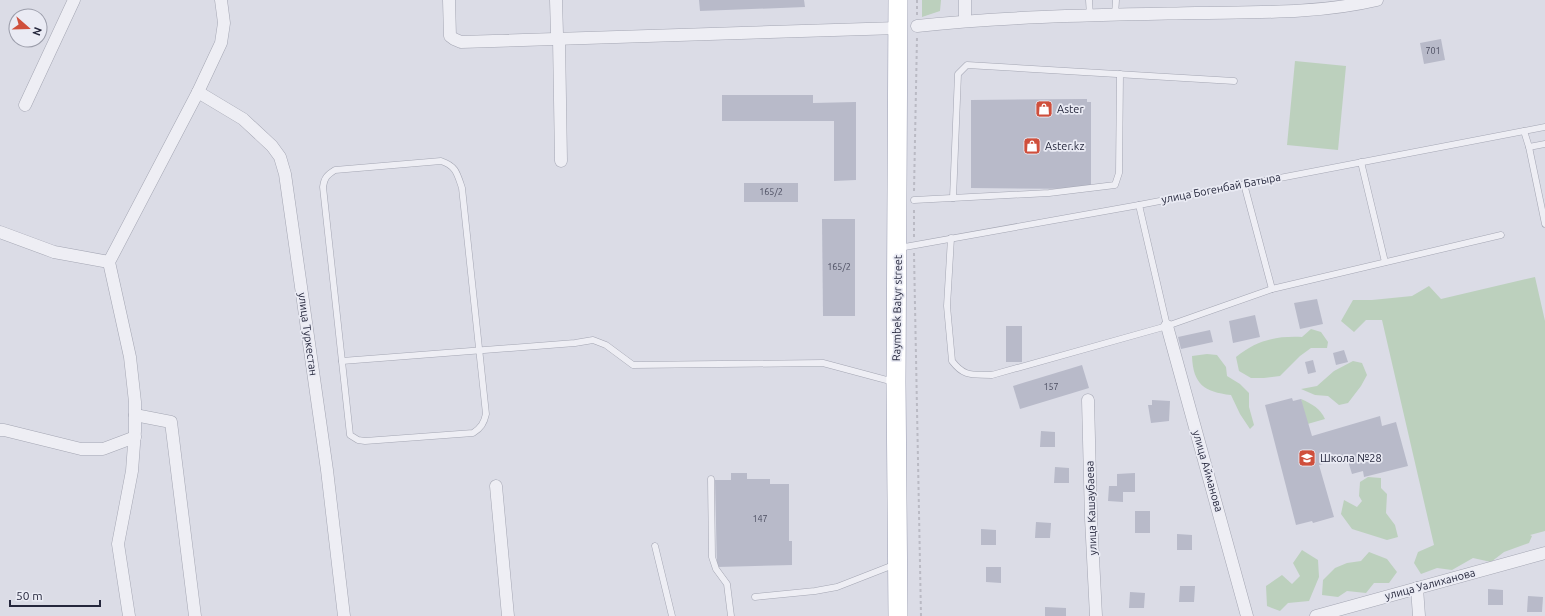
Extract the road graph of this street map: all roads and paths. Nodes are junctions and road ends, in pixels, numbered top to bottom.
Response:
1 (74, 0) edge
2 (221, 0) edge
3 (449, 0) edge
4 (556, 0) edge
5 (898, 0) edge
6 (917, 0) edge
7 (965, 0) edge
8 (1090, 0) edge
9 (1116, 0) edge
10 (1377, 0) edge
11 (1116, 15) junction
12 (1090, 16) junction
13 (965, 20) junction
14 (917, 26) junction
15 (898, 28) junction
16 (559, 39) junction
17 (1120, 74) junction
18 (1234, 81) dead end
19 (198, 92) junction
20 (25, 105) dead end
21 (1545, 127) edge
22 (1524, 131) junction
23 (1545, 144) edge
24 (1529, 147) junction
25 (561, 161) dead end
26 (1360, 162) junction
27 (1244, 184) junction
28 (953, 198) junction
29 (914, 200) junction
30 (1139, 205) junction
31 (1545, 224) edge
32 (0, 232) edge
33 (1501, 235) dead end
34 (951, 238) junction
35 (905, 247) junction
36 (109, 262) junction
37 (1385, 262) junction
38 (1272, 289) junction
39 (1167, 326) junction
40 (478, 351) junction
41 (342, 362) junction
42 (896, 382) junction
43 (1088, 400) dead end
44 (135, 415) junction
45 (0, 430) edge
46 (135, 437) junction
47 (711, 479) dead end
48 (496, 486) dead end
49 (656, 546) dead end
50 (1545, 553) edge
51 (897, 563) junction
52 (1417, 588) junction
53 (755, 597) dead end
54 (129, 616) edge
55 (195, 616) edge
56 (344, 616) edge
57 (508, 616) edge
58 (672, 616) edge
59 (731, 616) edge
60 (898, 616) edge
61 (921, 616) edge
62 (1096, 616) edge
63 (1248, 616) edge
64 (1316, 616) edge
65 (1419, 616) edge

1 - 20 street
2 - 19 street
3 - 16 street
4 - 16 street
5 - 15 main road, Raymbek Batyr street
6 - 14 path
7 - 13 street
8 - 12 lane
9 - 11 lane
10 - 11 street
11 - 12 street
12 - 13 street
13 - 14 street
14 - 29 path
15 - 16 street
15 - 35 main road, Raymbek Batyr street
16 - 25 street
17 - 18 lane
17 - 28 lane
17 - 28 lane
19 - 36 street
19 - 56 street, улица Туркестан
21 - 22 lane, улица Богенбай Батыра
22 - 24 lane
22 - 26 lane, улица Богенбай Батыра
23 - 24 lane
24 - 31 lane
26 - 27 lane, улица Богенбай Батыра
26 - 37 lane
27 - 30 lane, улица Богенбай Батыра
27 - 38 lane
28 - 29 lane
29 - 35 path
30 - 34 lane, улица Богенбай Батыра
30 - 39 lane
32 - 36 street
33 - 37 lane
34 - 35 lane, улица Богенбай Батыра
34 - 39 lane
35 - 42 main road, Raymbek Batyr street
35 - 61 path
36 - 44 street
37 - 38 lane
38 - 39 lane
39 - 63 street, улица Айманова
40 - 41 lane
40 - 41 lane
40 - 41 lane
40 - 42 lane
42 - 51 main road, Raymbek Batyr street
43 - 62 street, улица Кашаубаева
44 - 46 street
44 - 55 street
45 - 46 street
46 - 54 street
47 - 59 lane
48 - 57 street
49 - 58 lane
50 - 52 street, улица Уалиханова
51 - 53 lane
51 - 60 main road, Raymbek Batyr street
52 - 64 street, улица Уалиханова
52 - 65 street

